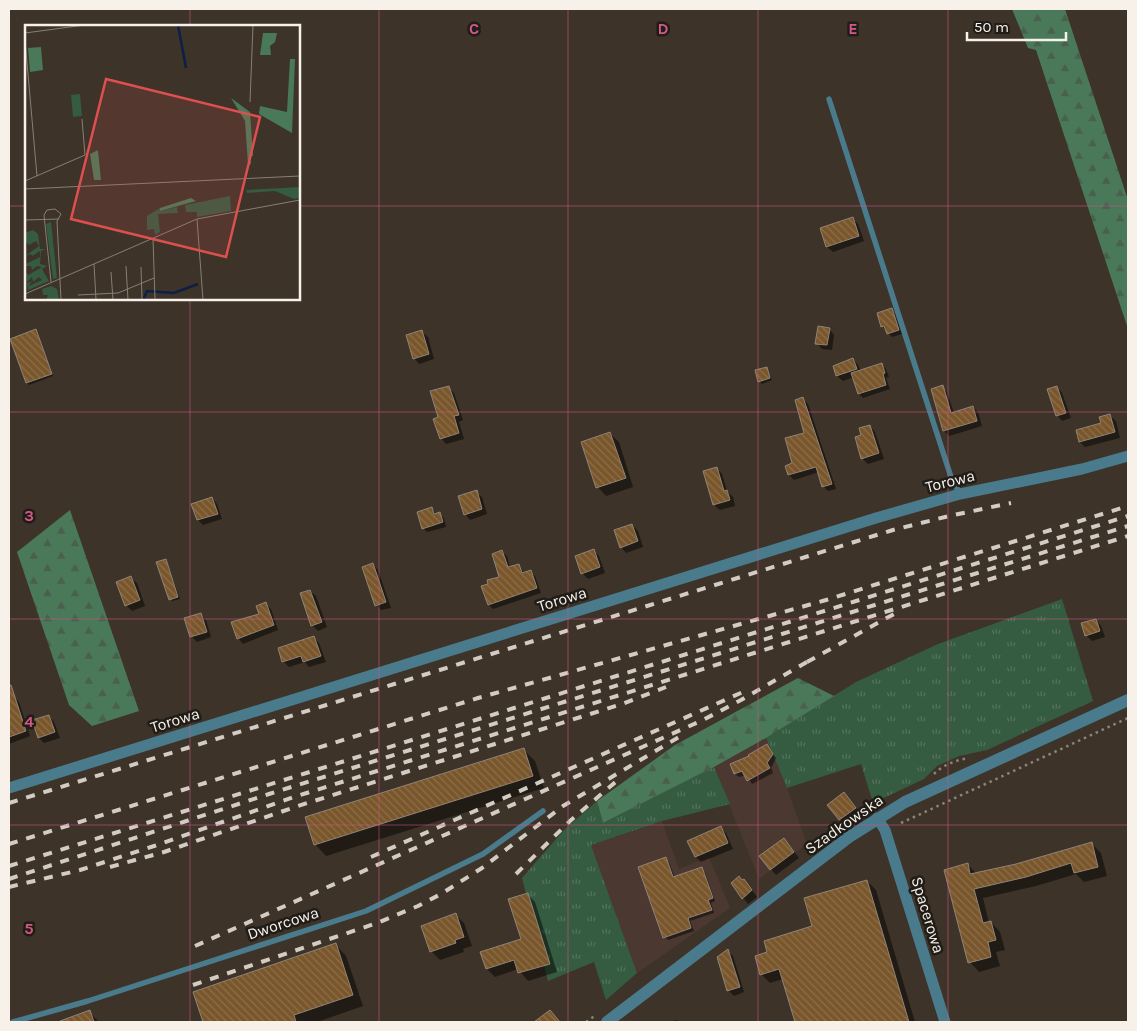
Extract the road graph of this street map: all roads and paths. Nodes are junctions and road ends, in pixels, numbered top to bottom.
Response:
1 (829, 99) dead end
2 (1128, 456) edge
3 (960, 494) junction
4 (1128, 700) edge
5 (1128, 718) edge
6 (9, 788) edge
7 (543, 811) dead end
8 (877, 818) junction
9 (901, 823) dead end
10 (13, 1022) edge
11 (607, 1022) edge
12 (945, 1022) edge

1 - 3 lane
2 - 3 street, Torowa
3 - 6 street, Torowa
4 - 8 street, Szadkowska
5 - 9 path
7 - 10 lane, Dworcowa
8 - 11 street, Szadkowska
8 - 12 street, Spacerowa

